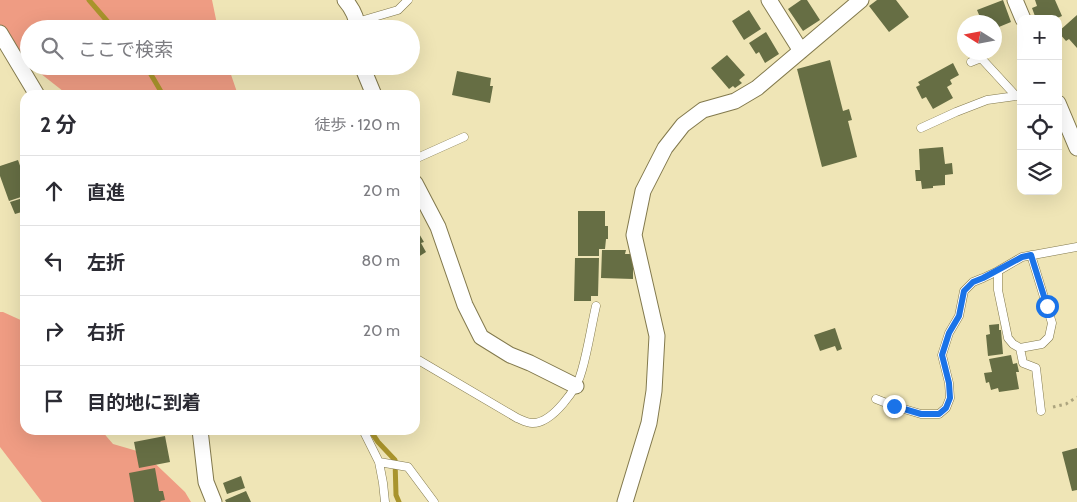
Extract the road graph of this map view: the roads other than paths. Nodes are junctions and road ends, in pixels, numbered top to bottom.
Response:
1 (345, 0) edge
2 (408, 0) edge
3 (769, 0) edge
4 (861, 0) edge
5 (1015, 0) edge
6 (1021, 15) edge
7 (355, 20) edge
8 (372, 20) edge
9 (0, 33) edge
10 (801, 51) junction
11 (971, 62) dead end
12 (20, 67) edge
13 (25, 75) edge
14 (366, 75) edge
15 (34, 90) edge
16 (372, 90) edge
17 (1017, 95) edge
18 (1017, 96) edge
19 (1059, 105) edge
20 (921, 128) dead end
21 (464, 136) dead end
22 (1077, 148) edge
23 (420, 157) edge
24 (420, 193) edge
25 (1077, 247) edge
26 (1031, 255) junction
27 (998, 270) junction
28 (596, 306) dead end
29 (1020, 348) junction
30 (420, 361) edge
31 (576, 386) junction
32 (876, 399) dead end
33 (1041, 410) road end
34 (201, 435) edge
35 (366, 435) edge
36 (381, 463) junction
37 (214, 502) edge
38 (384, 502) edge
39 (434, 502) edge
40 (625, 502) edge

1 - 7 street
2 - 8 lane
3 - 10 street
4 - 10 street
5 - 6 street
9 - 12 street
10 - 40 street
11 - 17 lane
13 - 15 street
14 - 16 street
18 - 20 lane
19 - 22 street
21 - 23 lane
24 - 31 street
25 - 26 lane
26 - 27 lane
26 - 29 lane
27 - 29 lane
27 - 32 lane
28 - 31 lane
29 - 33 lane
30 - 31 lane
34 - 37 street
35 - 36 lane
36 - 38 lane
36 - 39 lane

